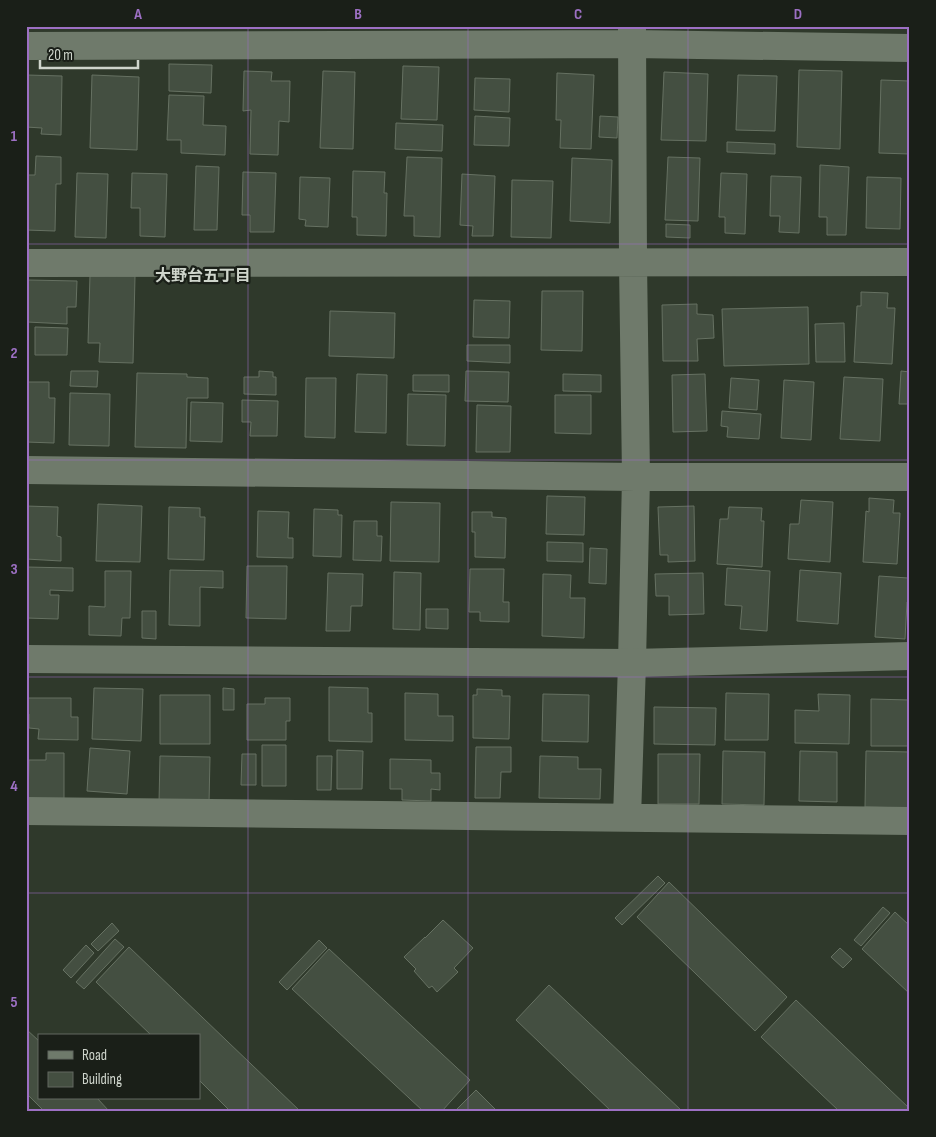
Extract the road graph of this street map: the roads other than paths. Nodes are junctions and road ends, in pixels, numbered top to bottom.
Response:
1 (632, 35) edge
2 (26, 46) edge
3 (910, 48) edge
4 (26, 262) edge
5 (633, 262) junction
6 (910, 262) edge
7 (26, 470) edge
8 (636, 477) junction
9 (910, 478) edge
10 (910, 656) edge
11 (26, 659) edge
12 (632, 663) junction
13 (26, 811) edge
14 (627, 818) junction
15 (910, 821) edge

1 - 2 street
1 - 3 street
1 - 5 street
4 - 5 street
5 - 6 street
5 - 8 street
7 - 8 street
8 - 9 street
8 - 12 street
10 - 12 street
11 - 12 street
12 - 14 street
13 - 14 street
14 - 15 street

